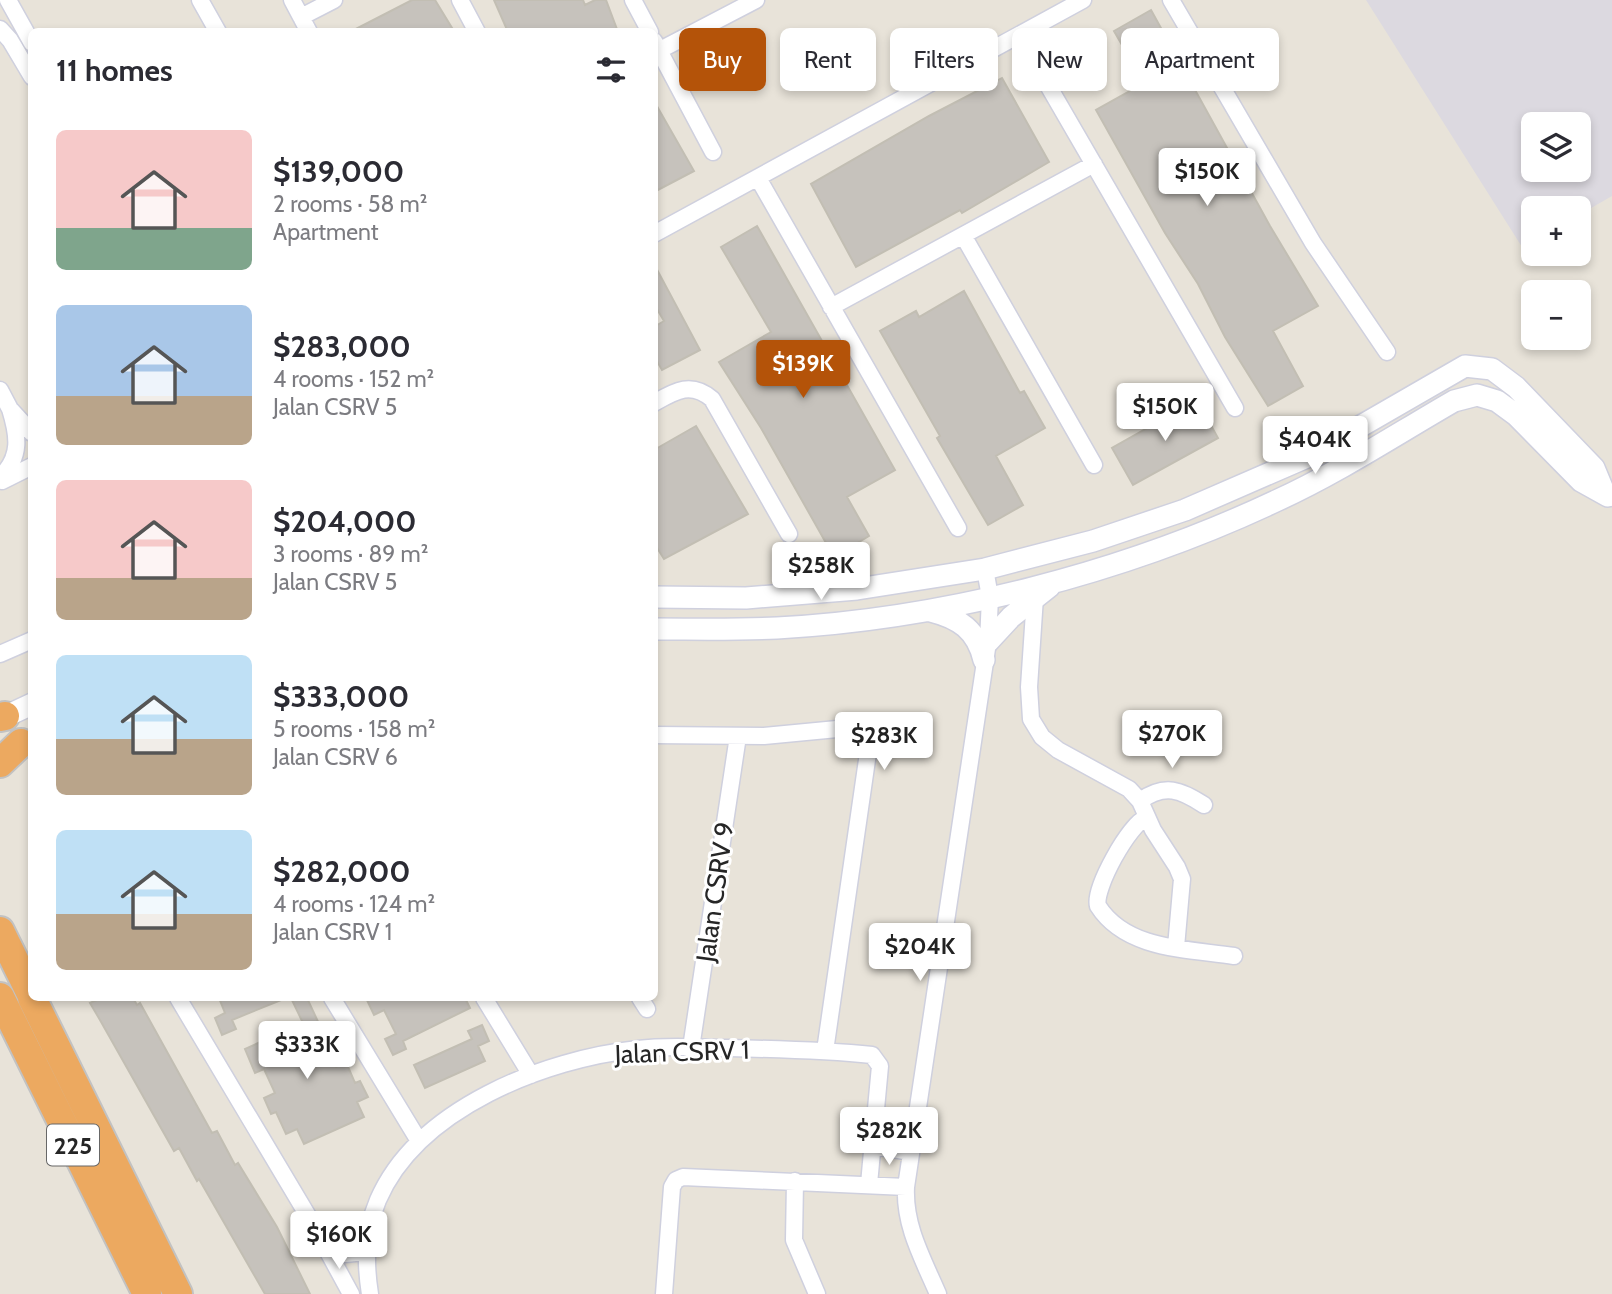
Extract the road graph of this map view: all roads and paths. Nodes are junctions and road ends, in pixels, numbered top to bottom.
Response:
1 (8, 0) edge
2 (200, 0) edge
3 (292, 0) edge
4 (334, 0) edge
5 (460, 0) edge
6 (633, 0) edge
7 (756, 0) edge
8 (1083, 0) edge
9 (1171, 0) edge
10 (305, 24) edge
11 (216, 28) edge
12 (475, 28) edge
13 (648, 28) edge
14 (1035, 28) edge
15 (0, 29) edge
16 (28, 36) edge
17 (1012, 41) edge
18 (658, 46) edge
19 (658, 48) edge
20 (28, 70) edge
21 (1051, 91) edge
22 (713, 152) dead end
23 (1094, 164) junction
24 (758, 178) junction
25 (658, 232) edge
26 (964, 237) junction
27 (831, 307) junction
28 (1387, 352) dead end
29 (0, 390) edge
30 (658, 401) edge
31 (1235, 408) dead end
32 (10, 410) junction
33 (28, 429) edge
34 (1094, 465) dead end
35 (28, 468) edge
36 (0, 479) edge
37 (1608, 496) edge
38 (958, 528) dead end
39 (789, 534) dead end
40 (985, 569) junction
41 (1058, 581) junction
42 (658, 597) edge
43 (989, 597) junction
44 (1035, 597) junction
45 (925, 609) junction
46 (658, 629) edge
47 (28, 642) edge
48 (986, 651) junction
49 (0, 654) edge
50 (28, 706) edge
51 (2, 718) edge
52 (658, 735) edge
53 (738, 736) junction
54 (18, 745) edge
55 (0, 763) edge
56 (1140, 801) junction
57 (1204, 805) dead end
58 (1146, 818) junction
59 (0, 931) edge
60 (1176, 947) junction
61 (1234, 956) dead end
62 (28, 989) edge
63 (0, 997) edge
64 (34, 1001) edge
65 (180, 1001) edge
66 (334, 1001) edge
67 (486, 1001) edge
68 (691, 1048) junction
69 (825, 1051) junction
70 (531, 1075) junction
71 (419, 1141) junction
72 (874, 1146) junction
73 (911, 1152) junction
74 (795, 1181) junction
75 (869, 1184) junction
76 (906, 1187) junction
77 (323, 1242) junction
78 (366, 1252) junction
79 (147, 1294) edge
80 (178, 1294) edge
81 (351, 1294) edge
82 (370, 1294) edge
83 (664, 1294) edge
84 (817, 1294) edge
85 (939, 1294) edge

1 - 16 street
2 - 11 street
3 - 10 street
4 - 10 street
5 - 12 street
6 - 13 street
7 - 18 street
8 - 14 street
9 - 28 street
15 - 20 street
17 - 24 street
19 - 22 street
21 - 23 street
23 - 26 street
23 - 31 street
24 - 25 street
24 - 27 street
26 - 27 street
26 - 34 street
27 - 38 street
29 - 32 street
30 - 39 street
32 - 33 street
32 - 36 street
35 - 36 street
37 - 40 main road
37 - 41 main road
40 - 42 main road
40 - 43 street
41 - 43 main road
41 - 44 main road
43 - 45 main road
43 - 48 street
44 - 48 main road
44 - 56 street
45 - 46 main road
45 - 48 main road
47 - 49 street
48 - 73 street
50 - 51 main road
52 - 53 street
53 - 68 street, Jalan CSRV 9
53 - 69 street
54 - 55 highway
56 - 57 street
56 - 58 street
58 - 60 street
58 - 60 street
59 - 62 highway, 225
60 - 61 street
63 - 79 highway, 225
64 - 80 highway, 225
65 - 77 street
66 - 71 street
67 - 70 street
68 - 69 street, Jalan CSRV 1
68 - 70 street, Jalan CSRV 1
69 - 72 street, Jalan CSRV 1
70 - 71 street, Jalan CSRV 1
71 - 78 street, Jalan CSRV 1
72 - 73 street
72 - 75 street, Jalan CSRV 1
73 - 76 street
74 - 75 street
74 - 83 street
74 - 84 street
75 - 76 street
76 - 85 street
77 - 78 street
77 - 81 street
78 - 82 street, Jalan CSRV 1

